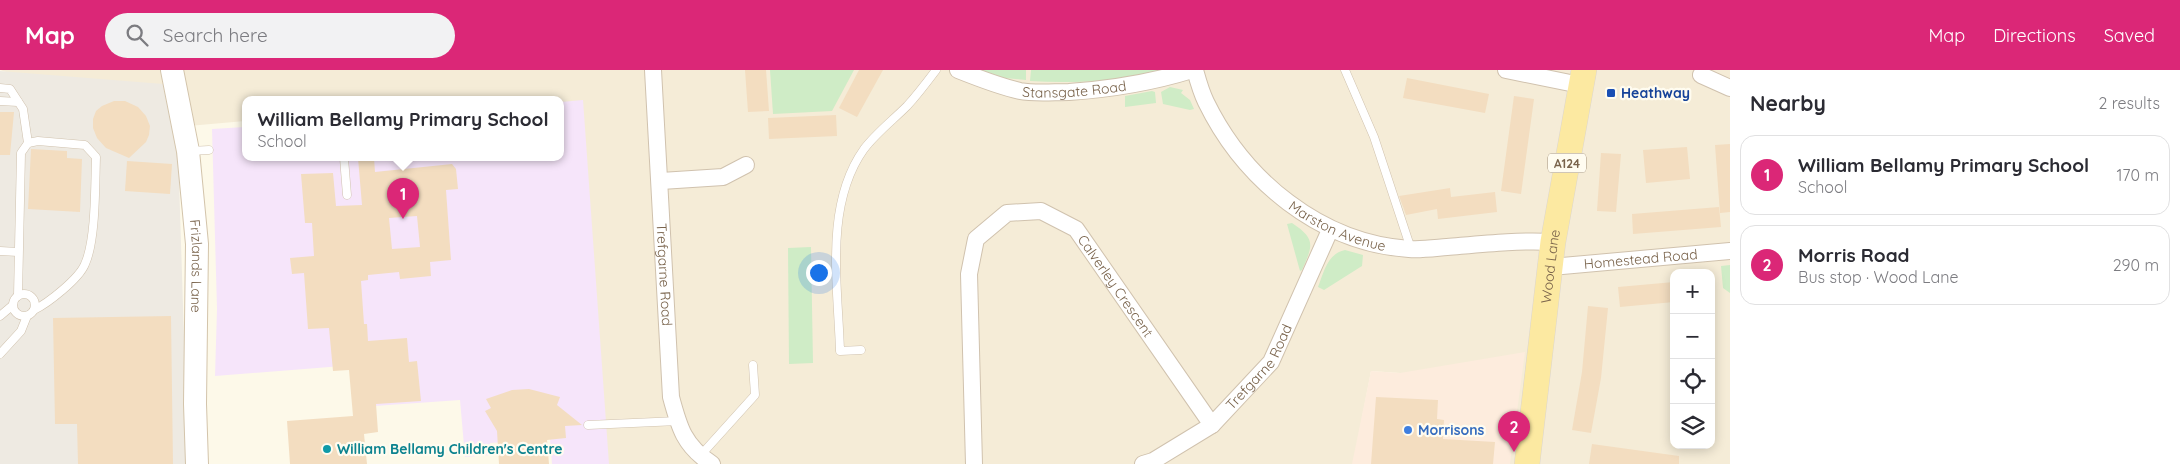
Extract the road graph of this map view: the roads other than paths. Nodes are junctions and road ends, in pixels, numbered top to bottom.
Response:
1 (172, 70) edge
2 (653, 70) edge
3 (936, 70) edge
4 (958, 70) edge
5 (1194, 70) edge
6 (1345, 70) edge
7 (1506, 70) edge
8 (1701, 75) dead end
9 (1582, 78) edge
10 (0, 88) edge
11 (1730, 88) edge
12 (0, 101) edge
13 (18, 102) junction
14 (28, 143) junction
15 (344, 161) edge
16 (746, 165) dead end
17 (661, 181) junction
18 (347, 195) dead end
19 (1330, 230) junction
20 (1553, 242) junction
21 (1411, 249) junction
22 (0, 251) edge
23 (1730, 251) edge
24 (18, 252) junction
25 (1551, 267) junction
26 (18, 296) junction
27 (13, 305) junction
28 (34, 310) junction
29 (0, 316) edge
30 (27, 316) junction
31 (861, 350) dead end
32 (0, 354) edge
33 (753, 365) dead end
34 (678, 421) junction
35 (588, 425) dead end
36 (1212, 425) junction
37 (706, 460) edge
38 (197, 464) edge
39 (974, 464) edge
40 (1143, 464) edge
41 (1527, 464) edge

1 - 38 street, Frizlands Lane
2 - 17 street, Trefgarne Road
3 - 31 lane
4 - 5 street, Stansgate Road
5 - 19 street, Marston Avenue
6 - 21 lane
7 - 9 street
8 - 11 street
9 - 20 main road, Wood Lane / A124
10 - 13 lane
12 - 13 lane
13 - 14 lane
14 - 24 lane
14 - 28 lane
15 - 18 lane
16 - 17 street
17 - 34 street, Trefgarne Road
19 - 21 street, Marston Avenue
19 - 36 street, Trefgarne Road
20 - 21 street, Marston Avenue
20 - 25 main road, Wood Lane / A124
22 - 24 lane
23 - 25 street, Homestead Road
24 - 26 lane
25 - 41 main road, Wood Lane / A124
26 - 27 lane
26 - 28 lane
27 - 29 lane
27 - 30 lane
28 - 30 lane
30 - 32 lane
33 - 37 lane
34 - 35 lane
34 - 37 street, Trefgarne Road
36 - 39 street, Calverley Crescent
36 - 40 street, Trefgarne Road

